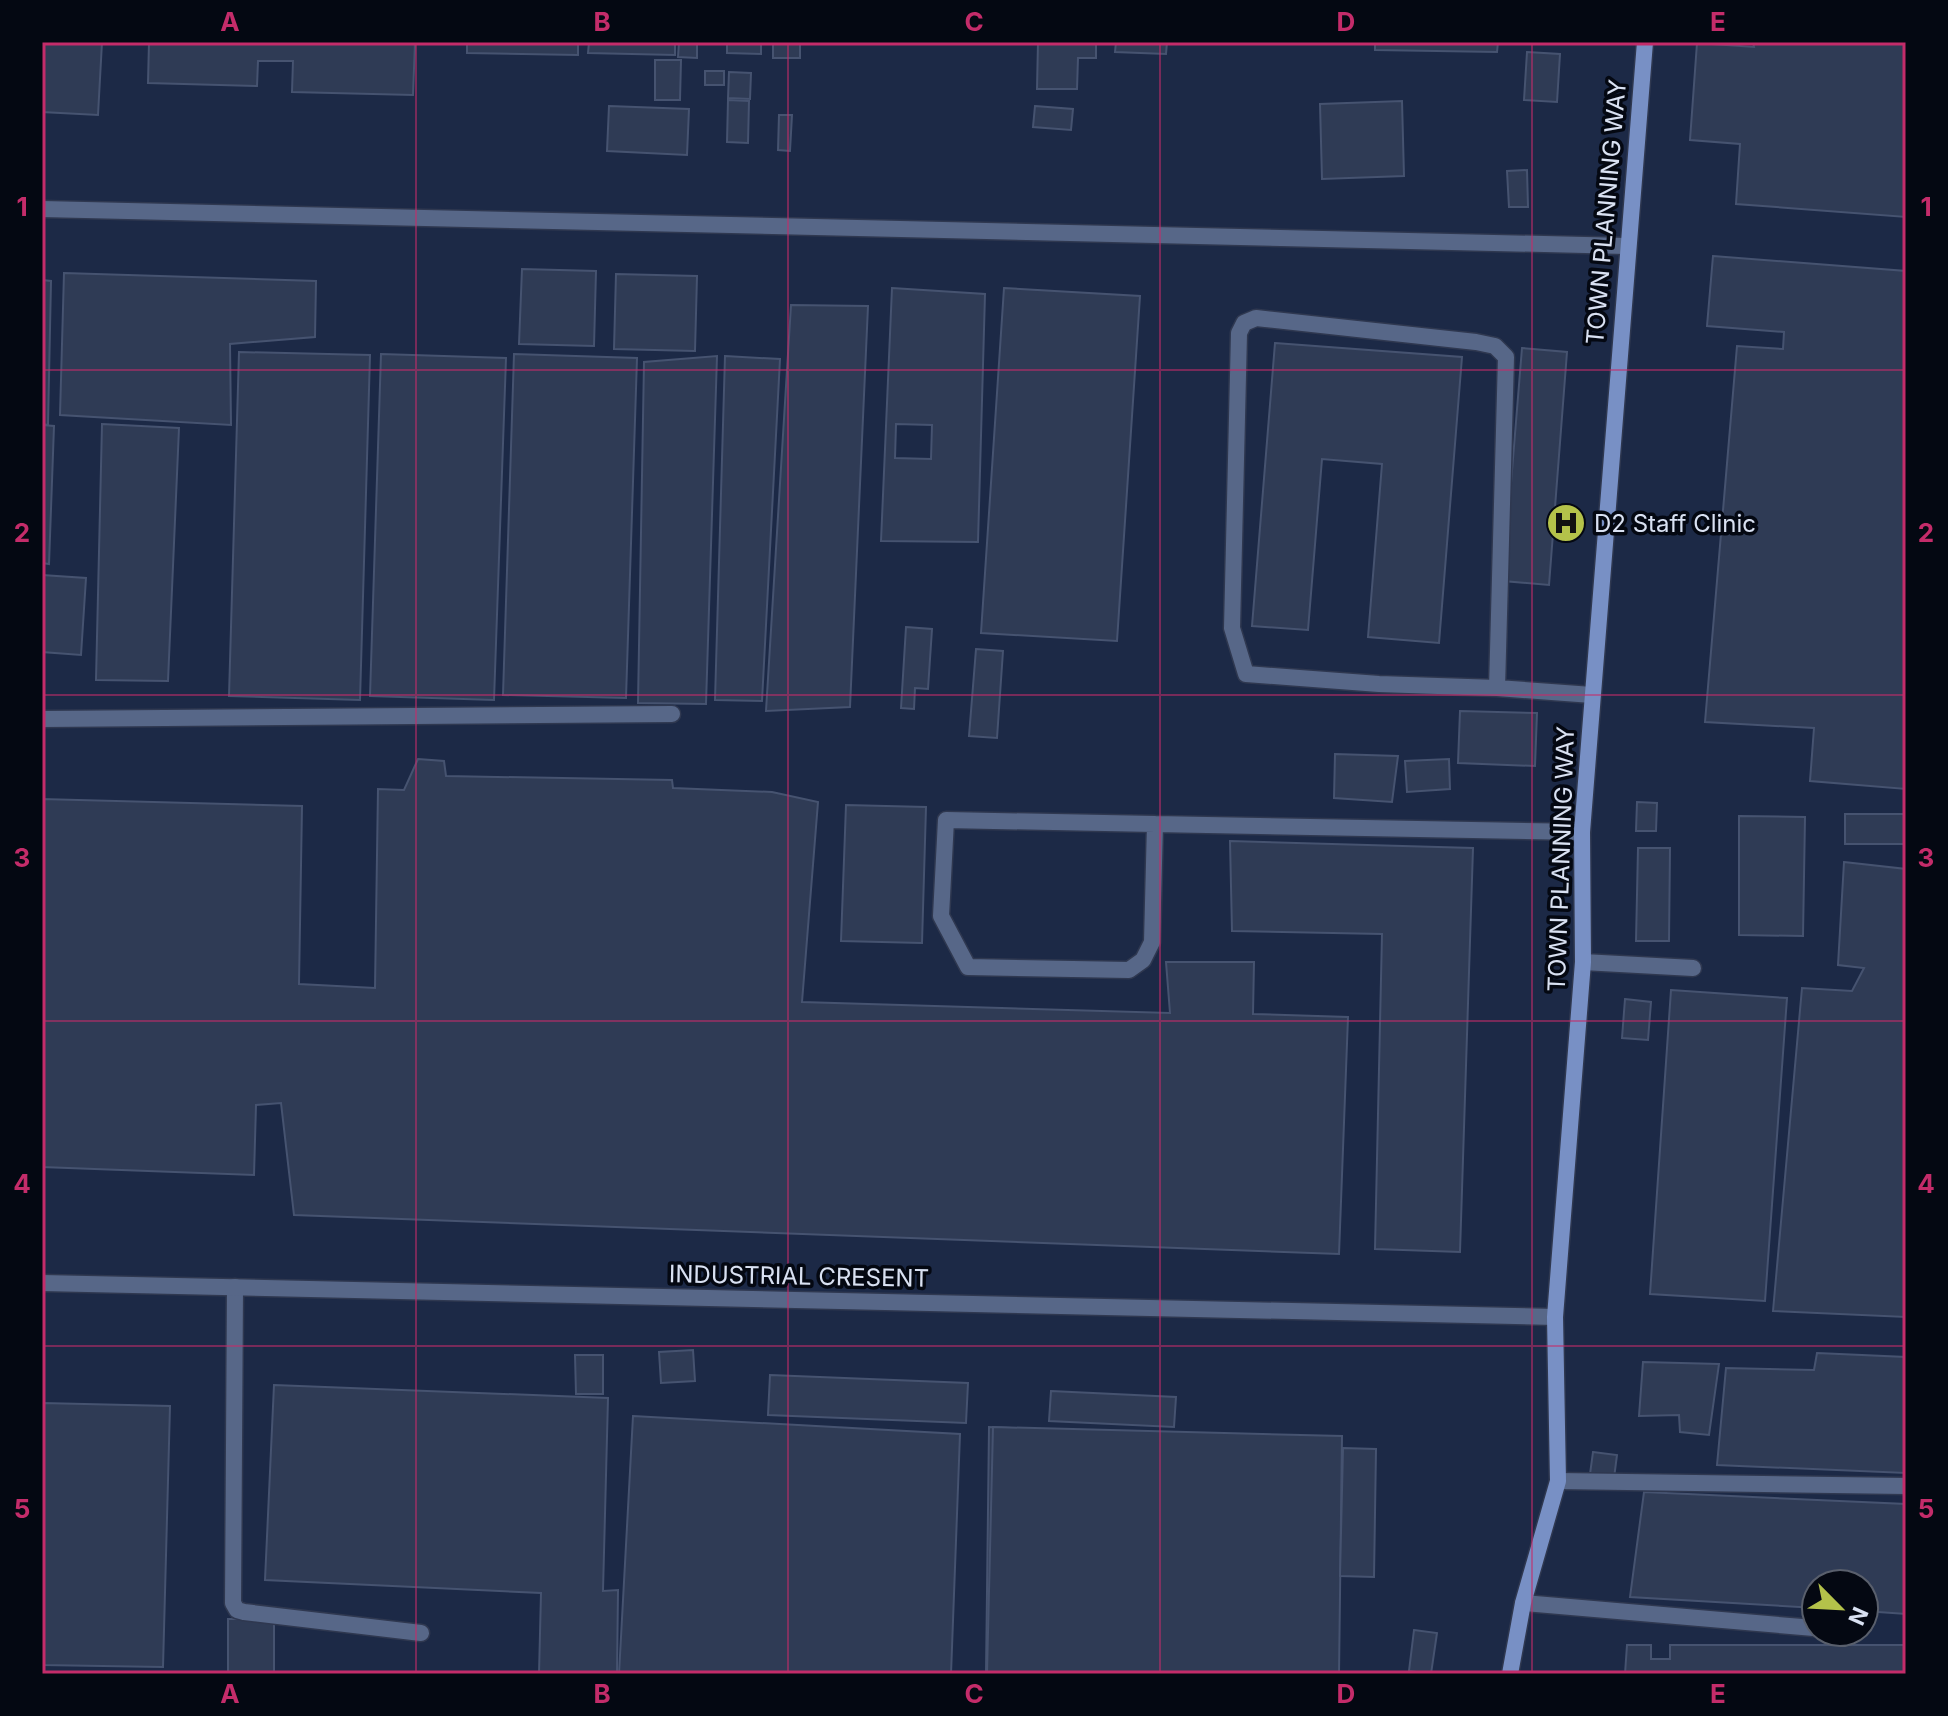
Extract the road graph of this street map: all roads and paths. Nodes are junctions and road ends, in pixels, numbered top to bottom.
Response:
1 (1645, 42) edge
2 (42, 209) edge
3 (1626, 246) junction
4 (1497, 688) junction
5 (1592, 695) junction
6 (672, 714) dead end
7 (42, 719) edge
8 (1155, 824) junction
9 (1582, 832) junction
10 (1583, 962) junction
11 (1693, 968) dead end
12 (42, 1283) edge
13 (235, 1287) junction
14 (1555, 1317) junction
15 (1558, 1481) junction
16 (1906, 1486) edge
17 (1523, 1603) junction
18 (1800, 1627) edge
19 (421, 1633) dead end
20 (1510, 1674) edge

1 - 3 main road, TOWN PLANNING WAY
2 - 3 street
3 - 5 main road, TOWN PLANNING WAY
4 - 4 street
4 - 5 street
5 - 9 main road, TOWN PLANNING WAY
6 - 7 street
8 - 8 street
8 - 9 street
9 - 10 main road, TOWN PLANNING WAY
10 - 11 street
10 - 14 main road, TOWN PLANNING WAY
12 - 13 street, INDUSTRIAL CRESENT
13 - 14 street, INDUSTRIAL CRESENT
13 - 19 street
14 - 15 main road, TOWN PLANNING WAY
15 - 16 street
15 - 17 main road, TOWN PLANNING WAY
17 - 18 street
17 - 20 main road, TOWN PLANNING WAY

